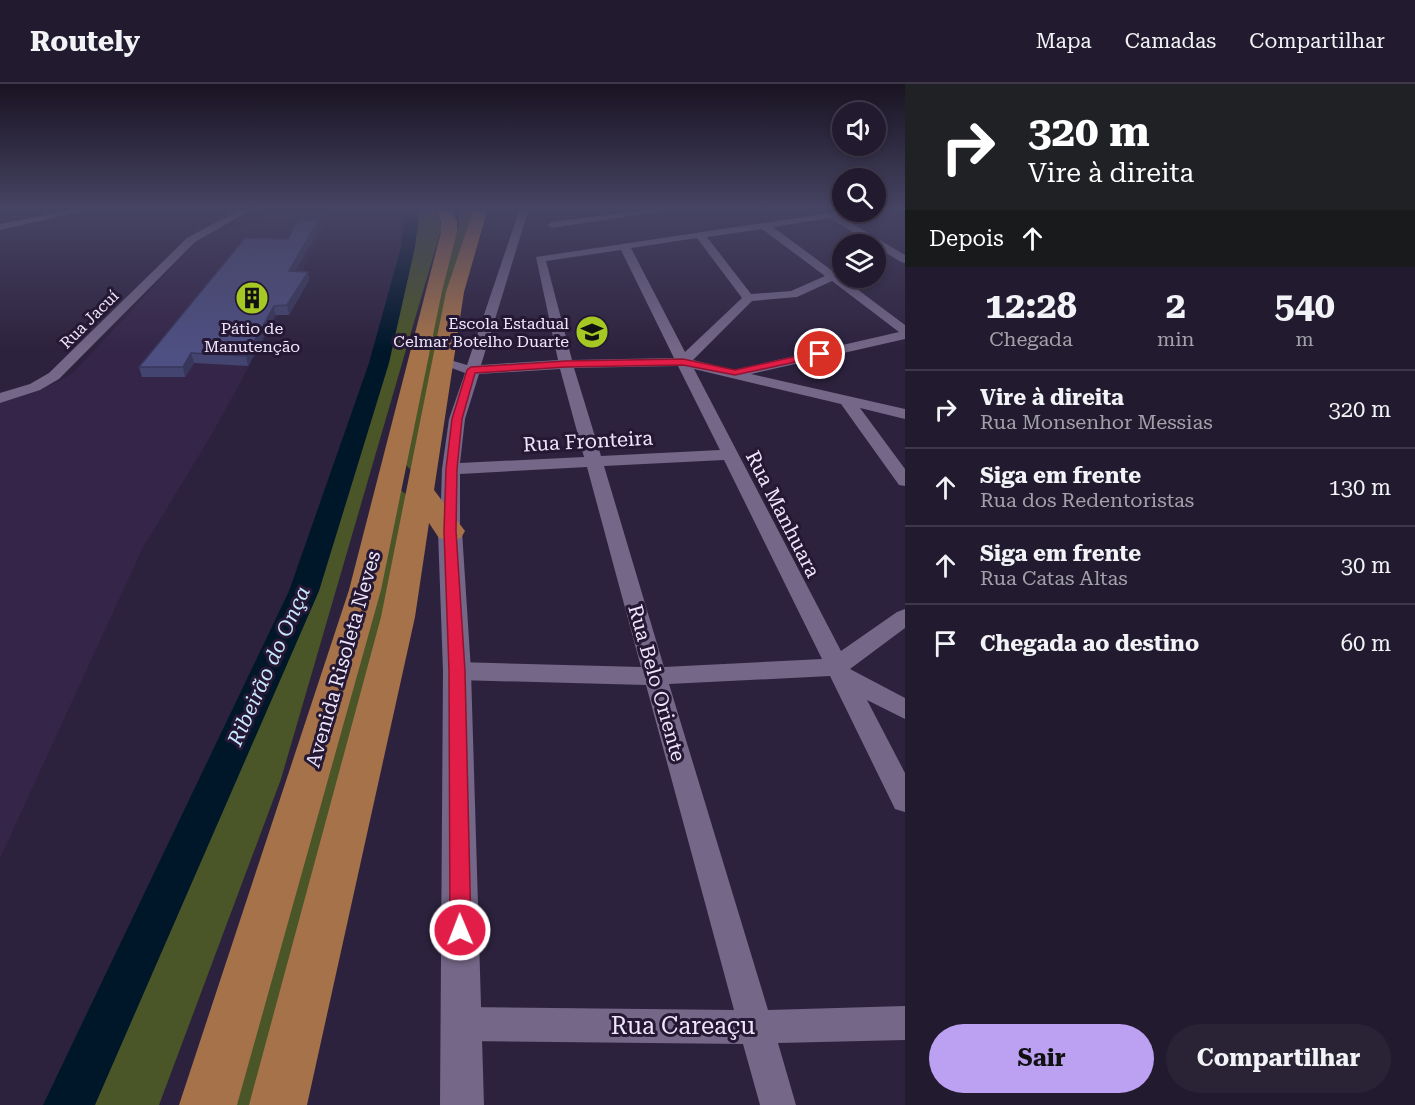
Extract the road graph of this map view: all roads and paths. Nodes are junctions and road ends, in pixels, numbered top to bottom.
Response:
1 (175, 256) edge
2 (443, 256) edge
3 (466, 256) edge
4 (508, 256) edge
5 (557, 256) edge
6 (635, 256) edge
7 (716, 256) edge
8 (811, 256) edge
9 (832, 269) edge
10 (832, 277) edge
11 (856, 288) edge
12 (748, 298) junction
13 (905, 330) edge
14 (905, 335) edge
15 (443, 362) junction
16 (683, 362) junction
17 (566, 364) junction
18 (471, 370) junction
19 (735, 373) junction
20 (0, 398) edge
21 (848, 400) junction
22 (905, 414) edge
23 (728, 455) junction
24 (594, 462) junction
25 (451, 469) junction
26 (905, 481) edge
27 (422, 493) junction
28 (450, 531) junction
29 (905, 617) edge
30 (457, 671) junction
31 (839, 672) junction
32 (655, 676) junction
33 (905, 709) edge
34 (905, 800) edge
35 (905, 1023) edge
36 (462, 1024) junction
37 (756, 1027) junction
38 (208, 1105) edge
39 (278, 1105) edge
40 (462, 1105) edge
41 (778, 1105) edge

1 - 20 street, Rua Jacuí
2 - 38 highway, Avenida Risoleta Neves
3 - 15 highway, Avenida Risoleta Neves
4 - 18 street
5 - 17 street, Rua Belo Oriente
6 - 16 street, Rua Manhuara
7 - 12 street
8 - 9 street
10 - 12 street
11 - 13 street
12 - 16 street
14 - 19 street
15 - 18 street
15 - 27 highway, Avenida Risoleta Neves
16 - 17 street
16 - 19 street
16 - 23 street, Rua Manhuara
17 - 18 street
17 - 24 street, Rua Belo Oriente
18 - 25 street
19 - 21 street
21 - 22 street
21 - 26 street
23 - 24 street, Rua Fronteira
23 - 31 street, Rua Manhuara
24 - 25 street, Rua Fronteira
24 - 32 street, Rua Belo Oriente
25 - 28 street
27 - 28 highway
27 - 39 highway, Avenida Risoleta Neves
28 - 30 street
29 - 31 street
30 - 32 street
30 - 36 street
31 - 32 street
31 - 33 street
31 - 34 street, Rua Manhuara
32 - 37 street, Rua Belo Oriente
35 - 37 street, Rua Careaçu
36 - 37 street, Rua Careaçu
36 - 40 street
37 - 41 street, Rua Belo Oriente

